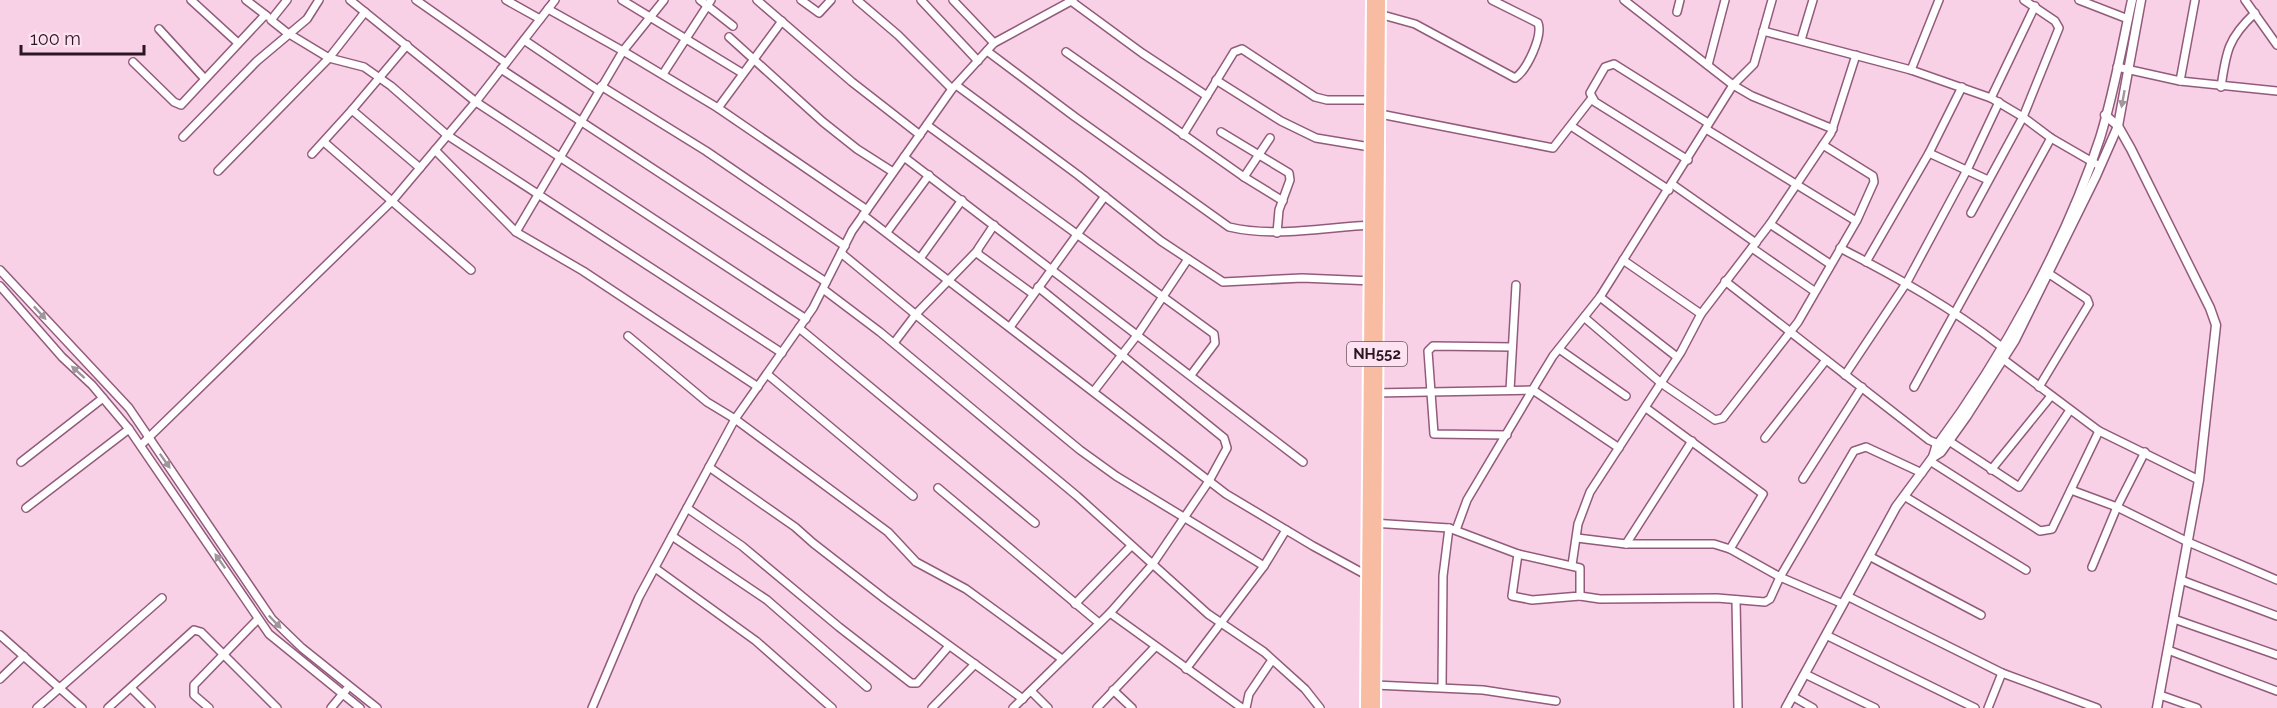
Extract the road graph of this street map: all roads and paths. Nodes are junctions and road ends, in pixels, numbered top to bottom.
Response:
1 (191, 0) edge
2 (246, 0) edge
3 (287, 0) edge
4 (319, 0) edge
5 (350, 0) edge
6 (416, 0) edge
7 (506, 0) edge
8 (555, 0) edge
9 (622, 0) edge
10 (664, 0) edge
11 (700, 0) edge
12 (757, 0) edge
13 (801, 0) edge
14 (831, 0) edge
15 (857, 0) edge
16 (921, 0) edge
17 (1372, 0) edge
18 (1380, 0) edge
19 (1492, 0) edge
20 (1624, 0) edge
21 (1680, 0) edge
22 (1725, 0) edge
23 (1772, 0) edge
24 (1813, 0) edge
25 (1938, 0) edge
26 (2024, 0) edge
27 (2079, 0) edge
28 (2132, 0) edge
29 (2141, 0) edge
30 (2194, 0) edge
31 (957, 1) edge
32 (1072, 1) edge
33 (2249, 1) edge
34 (709, 3) edge
35 (2035, 6) junction
36 (548, 9) junction
37 (365, 12) junction
38 (1677, 12) dead end
39 (2255, 13) junction
40 (1379, 14) junction
41 (649, 16) junction
42 (268, 17) junction
43 (540, 19) junction
44 (2128, 19) junction
45 (782, 21) junction
46 (733, 26) dead end
47 (159, 29) dead end
48 (1762, 32) junction
49 (291, 35) junction
50 (729, 37) dead end
51 (686, 38) junction
52 (524, 40) junction
53 (1802, 40) junction
54 (994, 43) junction
55 (238, 44) junction
56 (407, 45) junction
57 (2277, 45) edge
58 (623, 51) junction
59 (987, 51) junction
60 (1066, 52) dead end
61 (1856, 55) junction
62 (754, 57) junction
63 (328, 58) junction
64 (978, 61) junction
65 (133, 62) dead end
66 (1708, 65) junction
67 (504, 66) junction
68 (2117, 67) junction
69 (1911, 70) junction
70 (2128, 70) junction
71 (742, 73) junction
72 (663, 74) junction
73 (204, 78) junction
74 (380, 78) junction
75 (1216, 80) junction
76 (2180, 81) junction
77 (1733, 85) junction
78 (954, 87) junction
79 (1962, 87) junction
80 (2221, 87) junction
81 (599, 88) junction
82 (2277, 91) edge
83 (1206, 96) junction
84 (1592, 98) junction
85 (1991, 98) junction
86 (1371, 100) junction
87 (476, 102) junction
88 (1999, 102) junction
89 (718, 108) junction
90 (352, 110) junction
91 (1380, 114) junction
92 (2105, 115) junction
93 (2023, 117) junction
94 (580, 122) junction
95 (927, 125) junction
96 (1571, 126) junction
97 (1707, 126) junction
98 (2118, 126) junction
99 (1833, 129) junction
100 (1221, 132) dead end
101 (447, 135) junction
102 (920, 135) junction
103 (1183, 135) junction
104 (183, 137) dead end
105 (1269, 138) dead end
106 (2051, 138) junction
107 (324, 142) junction
108 (1823, 145) junction
109 (1371, 147) junction
110 (435, 150) junction
111 (1929, 153) junction
112 (312, 154) dead end
113 (1259, 155) junction
114 (904, 157) junction
115 (560, 158) junction
116 (1688, 160) junction
117 (2091, 161) junction
118 (2100, 166) junction
119 (420, 168) junction
120 (1967, 170) junction
121 (218, 171) dead end
122 (893, 172) junction
123 (929, 175) junction
124 (1244, 177) junction
125 (1988, 180) junction
126 (1796, 185) junction
127 (1671, 187) junction
128 (538, 195) junction
129 (1105, 196) junction
130 (393, 200) junction
131 (963, 200) junction
132 (1282, 201) junction
133 (865, 212) junction
134 (1971, 213) dead end
135 (1856, 221) junction
136 (1770, 224) junction
137 (994, 225) junction
138 (1375, 225) junction
139 (516, 232) junction
140 (887, 232) junction
141 (1277, 233) junction
142 (1076, 235) junction
143 (1754, 246) junction
144 (1840, 249) junction
145 (843, 250) junction
146 (977, 251) junction
147 (921, 257) junction
148 (1188, 259) junction
149 (1623, 260) junction
150 (1866, 262) junction
151 (1830, 264) junction
152 (1051, 268) junction
153 (0, 270) edge
154 (471, 270) dead end
155 (2047, 272) junction
156 (948, 279) junction
157 (1374, 281) junction
158 (1725, 282) junction
159 (1907, 282) junction
160 (825, 285) junction
161 (1516, 285) dead end
162 (0, 286) edge
163 (1038, 287) junction
164 (1814, 291) junction
165 (1033, 294) junction
166 (1600, 297) junction
167 (1163, 298) junction
168 (1957, 312) junction
169 (916, 314) junction
170 (1701, 314) junction
171 (1585, 318) junction
172 (806, 319) junction
173 (1010, 327) junction
174 (799, 328) junction
175 (1791, 332) junction
176 (1138, 334) junction
177 (628, 336) dead end
178 (894, 343) junction
179 (1512, 347) junction
180 (2002, 347) junction
181 (1559, 350) junction
182 (782, 353) junction
183 (1122, 354) junction
184 (1677, 357) junction
185 (2000, 357) junction
186 (1826, 360) junction
187 (767, 374) junction
188 (1191, 375) junction
189 (1845, 375) junction
190 (1661, 383) junction
191 (758, 387) junction
192 (1862, 387) junction
193 (1914, 387) dead end
194 (2039, 387) junction
195 (1510, 390) junction
196 (1533, 390) junction
197 (1094, 391) junction
198 (1430, 392) junction
199 (1373, 393) junction
200 (1626, 396) dead end
201 (2051, 396) junction
202 (103, 398) junction
203 (1646, 408) junction
204 (2070, 410) junction
205 (735, 419) junction
206 (129, 429) junction
207 (2099, 431) junction
208 (1506, 435) junction
209 (1765, 438) dead end
210 (149, 439) junction
211 (1692, 441) junction
212 (1949, 441) junction
213 (1938, 444) junction
214 (141, 446) junction
215 (1619, 448) junction
216 (2145, 452) junction
217 (1932, 459) junction
218 (21, 462) dead end
219 (1304, 462) dead end
220 (710, 467) junction
221 (1991, 470) junction
222 (1922, 473) junction
223 (1803, 479) dead end
224 (2199, 480) junction
225 (1209, 481) junction
226 (938, 488) dead end
227 (2071, 490) junction
228 (913, 496) dead end
229 (1904, 496) junction
230 (2117, 507) junction
231 (26, 508) dead end
232 (687, 508) junction
233 (1184, 517) junction
234 (1035, 523) dead end
235 (1371, 523) junction
236 (1452, 529) junction
237 (1286, 530) junction
238 (672, 536) junction
239 (1577, 538) junction
240 (2188, 542) junction
241 (1626, 544) junction
242 (1131, 546) junction
243 (1730, 549) junction
244 (1518, 554) junction
245 (1869, 556) junction
246 (1152, 565) junction
247 (1572, 565) junction
248 (1264, 566) junction
249 (2092, 567) dead end
250 (655, 568) junction
251 (2026, 570) dead end
252 (1370, 577) junction
253 (1780, 577) junction
254 (2181, 580) junction
255 (2277, 580) edge
256 (1580, 596) junction
257 (162, 598) dead end
258 (1736, 600) junction
259 (1845, 600) junction
260 (1075, 604) junction
261 (1110, 613) junction
262 (1981, 615) dead end
263 (2277, 616) edge
264 (258, 619) junction
265 (2174, 619) junction
266 (1099, 623) junction
267 (1220, 623) junction
268 (0, 635) edge
269 (1826, 635) junction
270 (949, 646) junction
271 (1155, 647) junction
272 (2168, 650) junction
273 (222, 654) junction
274 (2277, 656) edge
275 (24, 657) junction
276 (1062, 659) junction
277 (1272, 660) junction
278 (975, 664) junction
279 (1186, 669) junction
280 (2002, 673) junction
281 (1805, 674) junction
282 (0, 679) edge
283 (1375, 685) junction
284 (349, 686) junction
285 (867, 687) dead end
286 (1442, 687) junction
287 (60, 688) junction
288 (132, 689) junction
289 (1031, 690) junction
290 (1113, 690) junction
291 (2277, 691) edge
292 (343, 694) junction
293 (2160, 695) junction
294 (1792, 696) junction
295 (1023, 699) junction
296 (1556, 701) dead end
297 (37, 708) edge
298 (82, 708) edge
299 (108, 708) edge
300 (152, 708) edge
301 (209, 708) edge
302 (277, 708) edge
303 (331, 708) edge
304 (360, 708) edge
305 (377, 708) edge
306 (592, 708) edge
307 (832, 708) edge
308 (932, 708) edge
309 (1013, 708) edge
310 (1048, 708) edge
311 (1097, 708) edge
312 (1132, 708) edge
313 (1244, 708) edge
314 (1320, 708) edge
315 (1366, 708) edge
316 (1375, 708) edge
317 (1738, 708) edge
318 (1786, 708) edge
319 (1813, 708) edge
320 (1875, 708) edge
321 (1975, 708) edge
322 (1988, 708) edge
323 (2097, 708) edge
324 (2157, 708) edge
325 (2197, 708) edge

1 - 55 street
2 - 42 street
3 - 42 street
4 - 49 street
5 - 37 street
6 - 67 street
7 - 43 street
8 - 36 street
9 - 41 street
10 - 41 street
11 - 34 street
12 - 45 street
13 - 14 street
15 - 78 street
16 - 64 street
17 - 86 highway, NH552
18 - 40 highway, NH552
19 - 40 street
20 - 66 street
21 - 38 street
22 - 66 street
23 - 48 street
24 - 53 street
25 - 69 street
26 - 35 street
27 - 44 street
28 - 44 street
29 - 70 street
30 - 76 street
31 - 54 street
32 - 54 street
32 - 83 street
33 - 39 street
34 - 46 street
34 - 51 street
35 - 85 street
35 - 93 street
36 - 43 street
36 - 58 street
37 - 56 street
37 - 63 street
39 - 57 street
39 - 80 street
40 - 91 highway, NH552
41 - 51 street
41 - 58 street
42 - 49 street
42 - 55 street
43 - 52 street
44 - 68 street
45 - 62 street
45 - 102 street
47 - 73 street
48 - 53 street
48 - 77 street
49 - 63 street
49 - 104 street
50 - 62 street
51 - 71 street
51 - 72 street
52 - 67 street
52 - 81 street
53 - 61 street
54 - 59 street
55 - 73 street
56 - 74 street
56 - 87 street
58 - 72 street
58 - 81 street
59 - 64 street
59 - 141 street
60 - 103 street
61 - 69 street
61 - 99 street
62 - 71 street
62 - 122 street
63 - 74 street
63 - 121 street
64 - 78 street
65 - 73 street
66 - 77 street
67 - 87 street
67 - 94 street
68 - 70 street
68 - 92 street
69 - 79 street
70 - 76 street
70 -> 98 street
71 - 89 street
72 - 89 street
74 - 90 street
74 - 101 street
75 - 83 street
75 - 86 street
75 - 109 street
76 - 80 street
77 - 97 street
77 - 99 street
78 - 95 street
78 - 129 street
79 - 85 street
79 - 111 street
80 - 82 street
81 - 94 street
81 - 145 street
83 - 103 street
84 - 96 street
84 - 97 street
84 - 116 street
85 - 88 street
86 - 109 highway, NH552
87 - 101 street
87 - 115 street
88 - 93 street
88 - 120 street
89 - 133 street
90 - 107 street
90 - 119 street
91 - 96 street
91 - 138 highway, NH552
92 - 98 street
92 - 117 street
93 - 106 street
93 - 125 street
94 - 115 street
94 - 160 street
95 - 102 street
95 - 142 street
96 - 127 street
97 - 116 street
97 - 126 street
98 - 118 street
98 - 224 street
99 - 108 street
100 - 113 street
101 - 110 street
101 - 128 street
102 - 114 street
103 - 124 street
105 - 113 street
106 - 117 street
106 - 168 street
107 - 112 street
107 - 130 street
108 - 126 street
108 - 135 street
109 - 138 highway, NH552
110 - 119 street
110 - 139 street
111 - 120 street
111 - 150 street
113 - 124 street
113 - 132 street
114 - 122 street
114 - 123 street
115 - 128 street
115 - 172 street
116 - 127 street
117 - 118 street
117 - 155 street
118 - 155 street
119 - 130 street
120 - 125 street
120 - 159 street
122 - 133 street
123 - 131 street
123 - 140 street
124 - 132 street
125 - 134 street
126 - 135 street
126 - 136 street
127 - 143 street
127 - 149 street
128 - 139 street
128 - 182 street
129 - 142 street
129 - 148 street
130 - 154 street
130 - 210 street
131 - 137 street
131 - 147 street
132 - 141 street
133 - 140 street
133 - 145 street
135 - 144 street
136 - 143 street
136 - 151 street
137 - 146 street
137 - 152 street
138 - 141 street
138 - 157 highway, NH552
139 - 191 street
140 - 147 street
142 - 152 street
142 - 167 street
143 - 158 street
143 - 164 street
144 - 150 street
144 - 151 street
145 - 160 street
145 - 169 street
146 - 156 street
146 - 165 street
147 - 156 street
148 - 157 street
148 - 167 street
149 - 166 street
149 - 170 street
150 - 159 street
151 - 164 street
152 - 163 street
152 - 176 street
153 -> 210 street
155 - 180 street
155 - 185 street
155 - 194 street
156 - 169 street
156 - 173 street
157 - 199 highway, NH552
158 - 170 street
158 - 175 street
159 - 168 street
159 - 189 street
160 - 172 street
160 - 178 street
161 - 179 street
202 -> 162 street
163 - 165 street
163 - 183 street
164 - 175 street
165 - 173 street
166 - 171 street
166 - 184 street
167 - 176 street
167 - 188 street
168 - 180 street
168 - 193 street
169 - 178 street
169 - 233 street
170 - 184 street
171 - 181 street
171 - 190 street
172 - 174 street
173 - 197 street
174 - 182 street
174 - 234 street
175 - 186 street
175 - 190 street
176 - 183 street
176 - 188 street
177 - 205 street
178 - 242 street
179 - 195 street
179 - 198 street
180 - 185 street
181 - 196 street
181 - 200 street
182 - 187 street
183 - 197 street
183 - 225 street
184 - 190 street
185 - 194 street
185 - 212 street
185 - 213 street
186 - 189 street
186 - 209 street
187 - 191 street
187 - 228 street
188 - 219 street
189 - 192 street
190 - 203 street
191 - 205 street
192 - 213 street
192 - 223 street
194 - 201 street
195 - 196 street
195 - 198 street
196 - 208 street
196 - 215 street
197 - 225 street
198 - 199 street
198 - 208 street
199 - 235 highway, NH552
201 - 204 street
201 - 221 street
202 - 206 street
202 - 218 street
203 - 211 street
203 - 215 street
204 - 207 street
204 - 221 street
205 - 220 street
205 - 276 street
206 - 214 street
206 - 231 street
207 - 216 street
207 - 227 street
208 - 236 street
210 - 214 street
210 -> 284 street
211 - 241 street
211 - 243 street
212 - 217 street
212 - 221 street
213 - 217 street
264 -> 214 street
215 - 239 street
216 - 224 street
216 - 230 street
217 - 222 street
217 - 227 street
220 - 232 street
220 - 270 street
222 - 229 street
222 - 253 street
224 - 240 street
225 - 233 street
225 - 237 street
226 - 260 street
227 - 230 street
229 - 245 street
229 - 251 street
230 - 240 street
230 - 249 street
232 - 238 street
232 - 270 street
233 - 246 street
233 - 248 street
235 - 236 street
235 - 252 highway, NH552
236 - 244 street
236 - 286 street
237 - 248 street
237 - 252 street
238 - 250 street
238 - 285 street
239 - 241 street
239 - 247 street
240 - 254 street
240 - 255 street
241 - 243 street
242 - 246 street
242 - 260 street
243 - 253 street
244 - 247 street
244 - 256 street
245 - 259 street
245 - 262 street
246 - 261 street
246 - 267 street
247 - 256 street
248 - 267 street
250 - 306 street
250 - 307 street
252 - 283 highway, NH552
252 - 315 highway, NH552
253 - 258 street
253 - 259 street
254 - 263 street
254 - 265 street
256 - 258 street
257 - 287 street
258 - 317 street
259 - 269 street
259 - 280 street
260 - 266 street
261 - 266 street
261 - 271 street
264 - 273 street
264 - 292 street
265 - 272 street
265 - 274 street
266 - 276 street
267 - 277 street
267 - 279 street
268 - 275 street
269 - 281 street
269 - 321 street
270 - 278 street
271 - 279 street
271 - 290 street
272 - 291 street
272 - 293 street
273 - 288 street
273 - 301 street
273 - 302 street
275 - 282 street
275 - 287 street
276 - 289 street
277 - 313 street
277 - 314 street
278 - 295 street
278 - 308 street
279 - 313 street
280 - 322 street
280 - 323 street
281 - 294 street
281 - 320 street
283 - 286 street
283 - 316 highway, NH552
284 - 292 street
284 - 305 street
286 - 296 street
287 - 297 street
287 - 298 street
288 - 299 street
288 - 300 street
289 - 295 street
289 - 310 street
290 - 311 street
290 - 312 street
292 - 303 street
292 - 304 street
293 - 324 street
293 - 325 street
294 - 318 street
294 - 319 street
295 - 309 street

